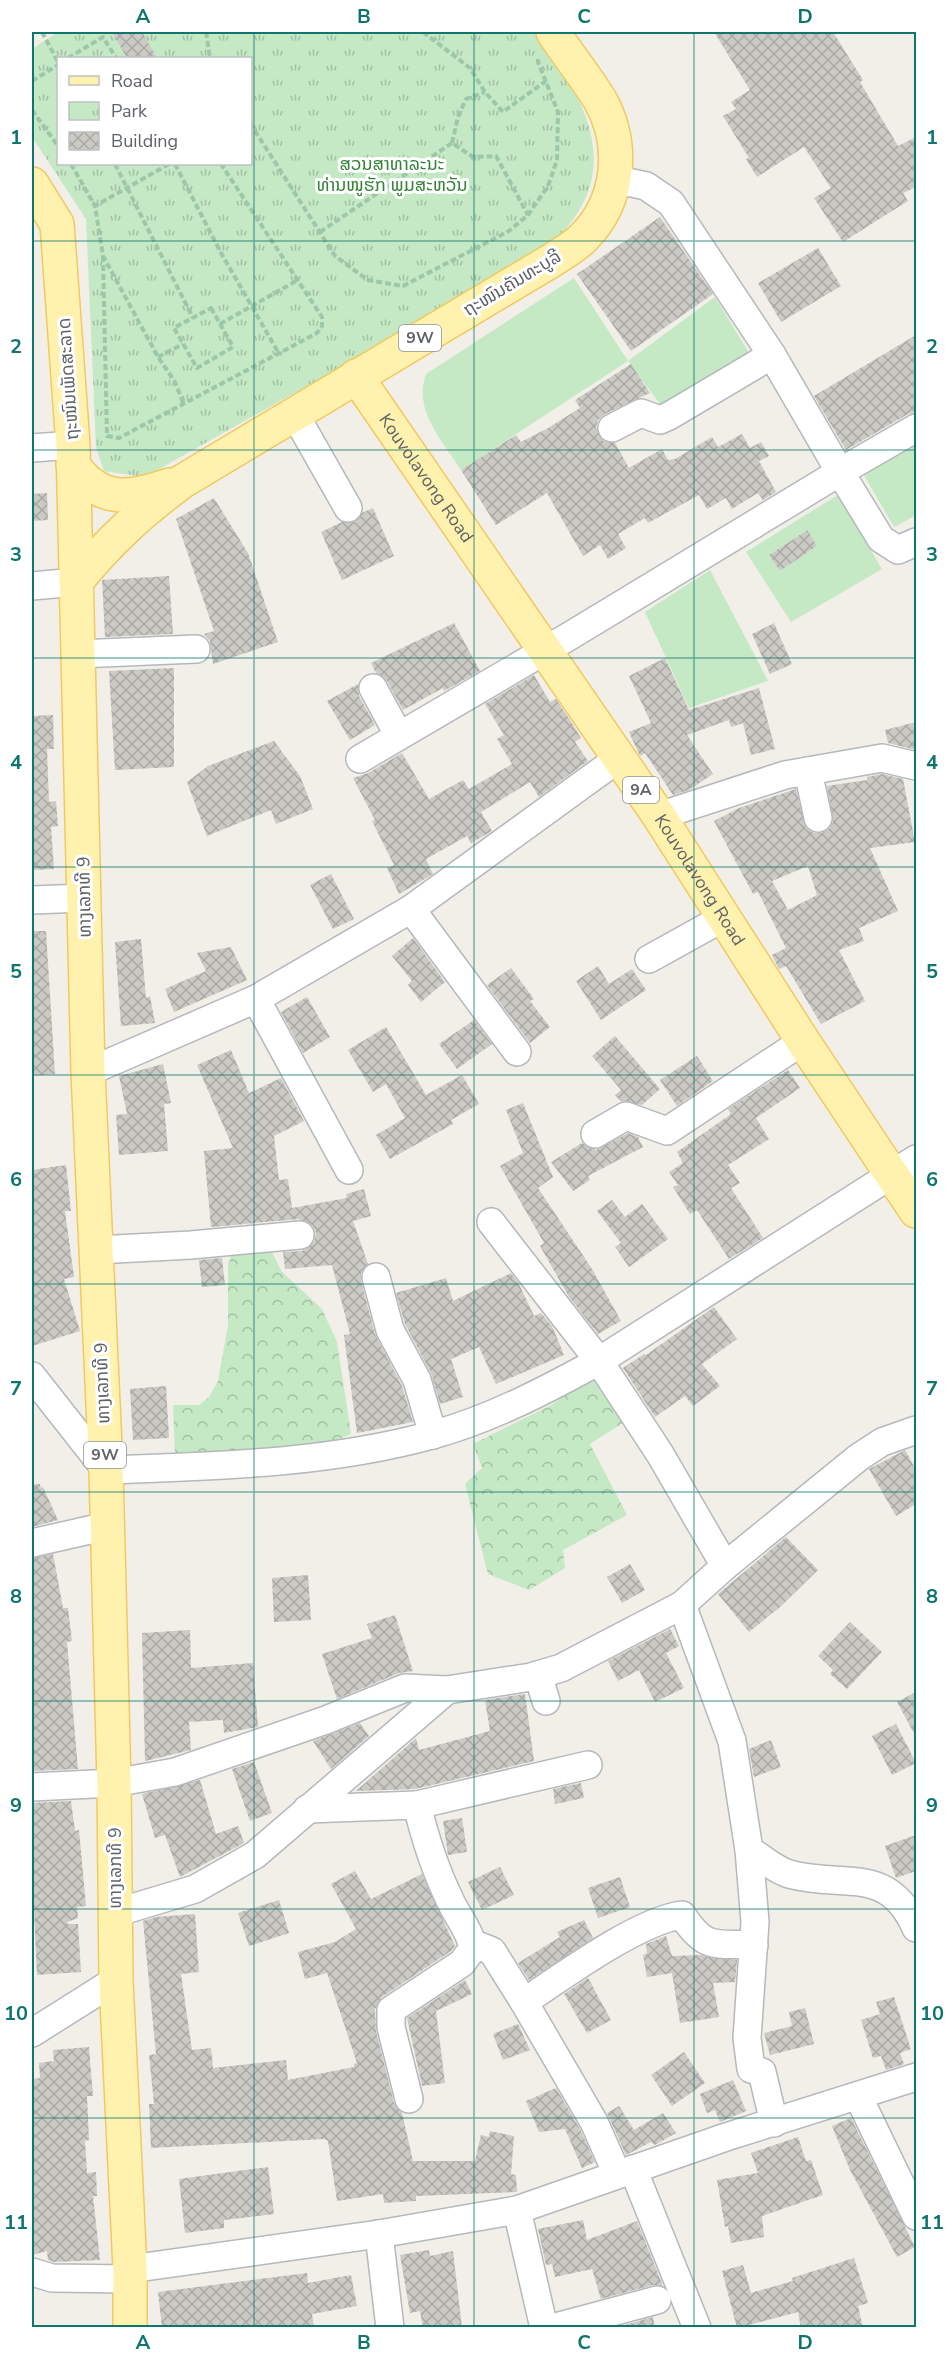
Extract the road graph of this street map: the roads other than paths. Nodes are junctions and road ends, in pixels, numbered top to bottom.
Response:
1 (555, 34) edge
2 (614, 178) junction
3 (32, 184) edge
4 (772, 355) junction
5 (356, 376) junction
6 (294, 413) junction
7 (612, 428) dead end
8 (916, 428) edge
9 (32, 448) edge
10 (73, 455) junction
11 (840, 472) junction
12 (183, 481) junction
13 (348, 508) dead end
14 (916, 542) edge
15 (76, 582) junction
16 (32, 586) edge
17 (196, 649) dead end
18 (544, 650) junction
19 (78, 654) junction
20 (373, 688) dead end
21 (399, 736) junction
22 (620, 758) junction
23 (360, 759) dead end
24 (808, 771) junction
25 (916, 773) edge
26 (659, 816) junction
27 (819, 818) dead end
28 (84, 898) junction
29 (32, 900) edge
30 (411, 909) junction
31 (723, 918) junction
32 (650, 959) dead end
33 (256, 999) junction
34 (803, 1041) junction
35 (517, 1052) dead end
36 (88, 1072) junction
37 (595, 1134) dead end
38 (904, 1166) edge
39 (349, 1170) dead end
40 (916, 1211) edge
41 (491, 1222) dead end
42 (300, 1235) dead end
43 (97, 1250) junction
44 (376, 1276) dead end
45 (599, 1361) junction
46 (32, 1376) edge
47 (916, 1430) edge
48 (433, 1435) junction
49 (106, 1470) junction
50 (106, 1526) junction
51 (32, 1543) edge
52 (725, 1566) junction
53 (682, 1605) junction
54 (538, 1675) junction
55 (447, 1690) junction
56 (546, 1701) dead end
57 (588, 1765) dead end
58 (114, 1783) junction
59 (32, 1787) edge
60 (417, 1804) junction
61 (307, 1809) junction
62 (749, 1850) junction
63 (115, 1913) junction
64 (916, 1928) edge
65 (472, 1943) junction
66 (754, 1945) junction
67 (116, 1980) junction
68 (524, 2001) junction
69 (32, 2032) edge
70 (916, 2078) edge
71 (858, 2096) junction
72 (409, 2099) dead end
73 (774, 2123) junction
74 (625, 2171) junction
75 (517, 2210) junction
76 (916, 2216) edge
77 (379, 2234) junction
78 (32, 2272) edge
79 (130, 2274) junction
80 (657, 2300) dead end
81 (130, 2328) edge
82 (390, 2328) edge
83 (544, 2328) edge
84 (552, 2328) edge
85 (697, 2328) edge

1 - 2 main road, ຖະໜົນຄັນທະບູລີ / 9W
2 - 4 street
2 - 5 main road, ຖະໜົນຄັນທະບູລີ / 9W
3 - 10 main road, ຖະໜົນເພັດສະລາດ / 9W
4 - 7 street
4 - 11 street
5 - 6 main road, ຖະໜົນຄັນທະບູລີ / 9W
5 - 18 main road, Kouvolavong Road / 9A
6 - 12 main road, ຖະໜົນຄັນທະບູລີ / 9W
6 - 13 street
8 - 11 street
9 - 10 street
10 - 12 main road, 9W
10 - 15 main road, ຖະໜົນເພັດສະລາດ / 9W
11 - 14 street
11 - 18 street
12 - 15 main road, ຖະໜົນຄັນທະບູລີ / 9W
15 - 16 street
15 - 19 main road, ທາງເລກທີ 9 / 9W
17 - 19 street
18 - 21 street
18 - 22 main road, Kouvolavong Road / 9A
19 - 28 main road, ທາງເລກທີ 9 / 9W
20 - 21 street
21 - 23 street
22 - 26 main road, Kouvolavong Road / 9A
22 - 30 street
24 - 25 street
24 - 26 street
24 - 27 street
26 - 31 main road, Kouvolavong Road / 9A
28 - 29 street
28 - 36 main road, ທາງເລກທີ 9 / 9W
30 - 33 street
30 - 35 street
31 - 32 street
31 - 34 main road, Kouvolavong Road / 9A
33 - 36 street
33 - 39 street
34 - 37 street
34 - 38 main road, Kouvolavong Road / 9A
36 - 43 main road, ທາງເລກທີ 9 / 9W
38 - 40 main road, Kouvolavong Road / 9A
38 - 45 street
41 - 45 street
42 - 43 street
43 - 49 main road, ທາງເລກທີ 9 / 9W
44 - 48 street
45 - 48 street
45 - 52 street
46 - 49 street
47 - 52 street
48 - 49 street
49 - 50 main road, ທາງເລກທີ 9 / 9W
50 - 51 street
50 - 58 main road, ທາງເລກທີ 9 / 9W
52 - 53 street
53 - 54 street
53 - 62 street
54 - 55 street
54 - 56 street
55 - 58 street
55 - 61 street
57 - 60 street
58 - 59 street
58 - 63 main road, ທາງເລກທີ 9 / 9W
60 - 61 street
60 - 65 street
61 - 63 street
62 - 64 street
62 - 66 street
63 - 67 main road, ທາງເລກທີ 9 / 9W
65 - 68 street
65 - 72 street
66 - 68 street
66 - 73 street
67 - 69 street
67 - 79 main road, ທາງເລກທີ 9 / 9W
68 - 74 street
70 - 71 street
71 - 73 street
71 - 76 street
73 - 74 street
74 - 75 street
74 - 85 street
75 - 77 street
75 - 83 street
77 - 79 street
77 - 82 street
78 - 79 street
79 - 81 main road, ທາງເລກທີ 9 / 9W
80 - 84 street

